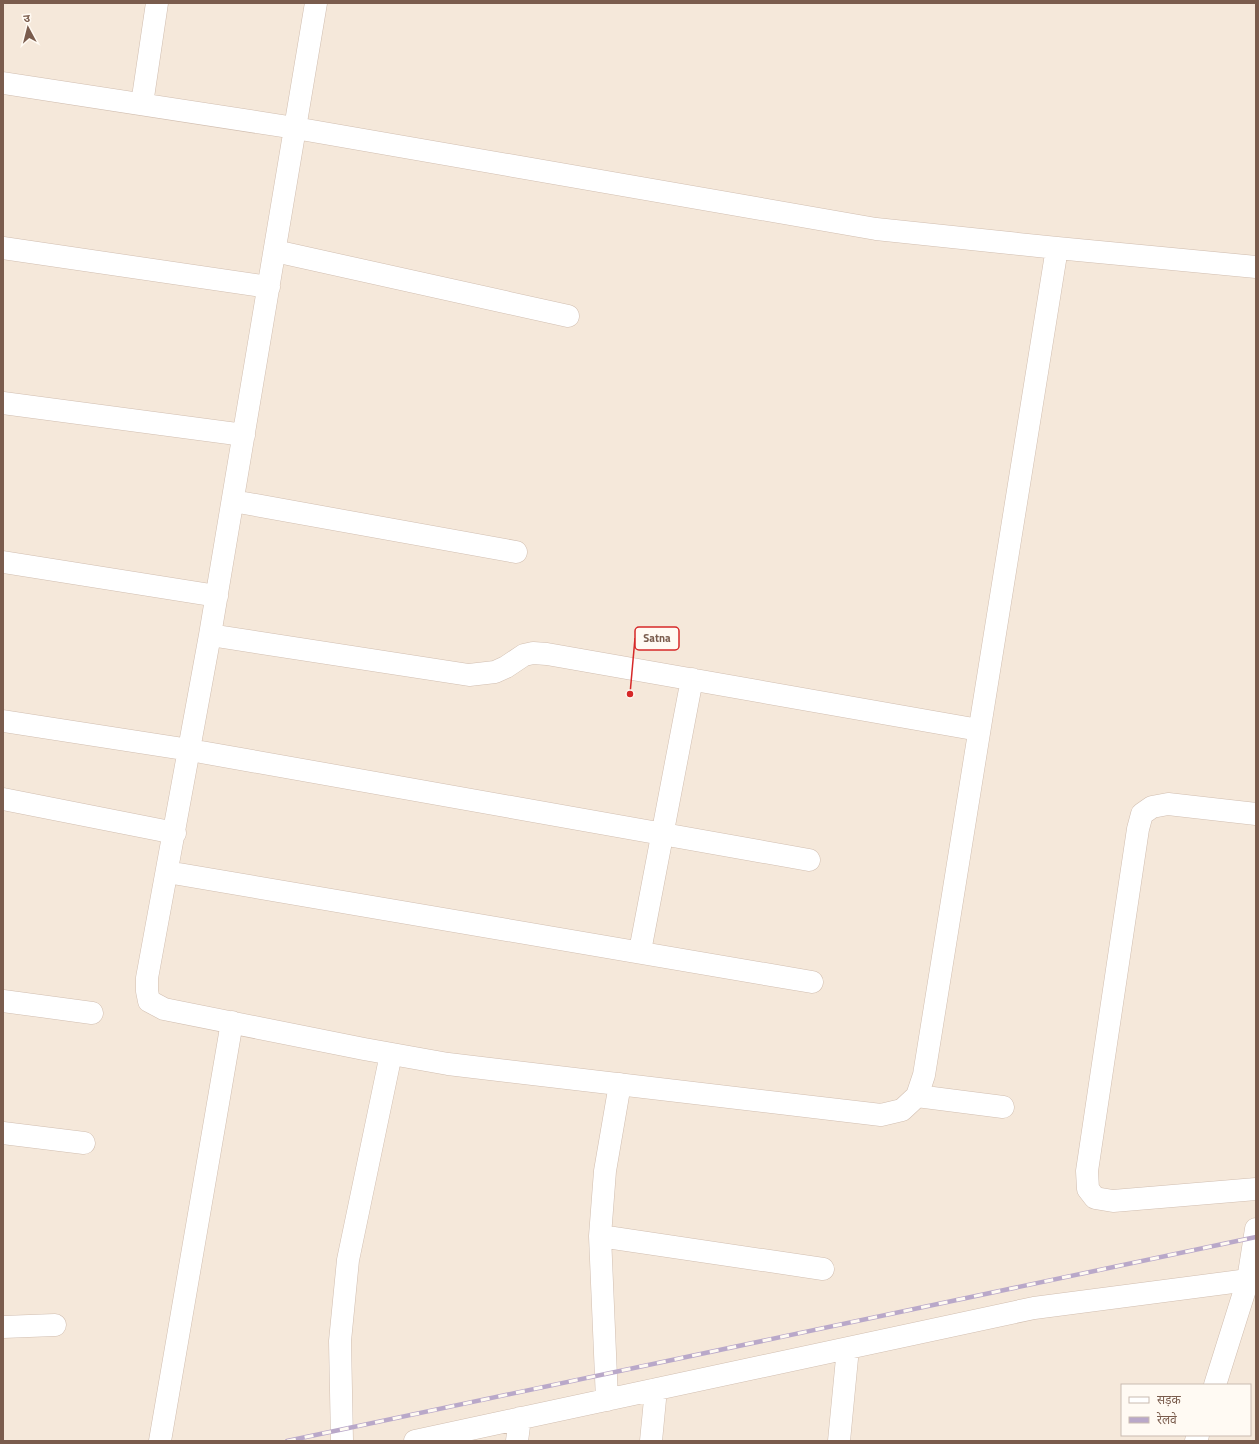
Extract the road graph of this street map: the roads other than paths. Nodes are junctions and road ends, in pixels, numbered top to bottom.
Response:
1 (157, 3) edge
2 (316, 3) edge
3 (3, 83) edge
4 (142, 104) junction
5 (295, 128) junction
6 (3, 248) edge
7 (1057, 248) junction
8 (275, 251) junction
9 (1256, 267) edge
10 (269, 287) junction
11 (568, 316) dead end
12 (3, 403) edge
13 (244, 435) junction
14 (233, 501) junction
15 (516, 552) dead end
16 (3, 562) edge
17 (217, 596) junction
18 (210, 635) junction
19 (692, 679) junction
20 (3, 721) edge
21 (980, 730) junction
22 (190, 750) junction
23 (3, 799) edge
24 (1256, 814) edge
25 (175, 833) junction
26 (662, 834) junction
27 (809, 860) dead end
28 (167, 872) junction
29 (640, 951) junction
30 (812, 982) dead end
31 (3, 1001) edge
32 (92, 1014) dead end
33 (232, 1022) junction
34 (391, 1054) junction
35 (620, 1084) junction
36 (917, 1096) junction
37 (1003, 1108) dead end
38 (3, 1133) edge
39 (84, 1143) dead end
40 (1256, 1189) edge
41 (1256, 1229) edge
42 (600, 1236) junction
43 (823, 1269) dead end
44 (1248, 1280) junction
45 (55, 1325) dead end
46 (3, 1327) edge
47 (848, 1348) junction
48 (1215, 1384) edge
49 (656, 1390) junction
50 (607, 1400) junction
51 (520, 1418) junction
52 (160, 1441) edge
53 (342, 1441) edge
54 (415, 1441) edge
55 (517, 1441) edge
56 (652, 1441) edge
57 (839, 1441) edge

1 - 4 street
2 - 5 street
3 - 4 street
4 - 5 street
5 - 7 street
5 - 8 street
6 - 10 street
7 - 9 street
7 - 21 street
8 - 10 street
8 - 11 street
10 - 13 street
12 - 13 street
13 - 14 street
14 - 15 street
14 - 17 street
16 - 17 street
17 - 18 street
18 - 19 street
18 - 22 street
19 - 21 street
19 - 26 street
20 - 22 street
21 - 36 street
22 - 25 street
22 - 26 street
23 - 25 street
24 - 40 street
25 - 28 street
26 - 27 street
26 - 29 street
28 - 29 street
28 - 33 street
29 - 30 street
31 - 32 street
33 - 34 street
33 - 52 street
34 - 35 street
34 - 53 street
35 - 36 street
35 - 42 street
36 - 37 street
38 - 39 street
41 - 44 street
42 - 43 street
42 - 50 street
44 - 47 street
44 - 48 street
45 - 46 street
47 - 49 street
47 - 57 street
49 - 50 street
49 - 56 street
50 - 51 street
51 - 54 street
51 - 55 street

